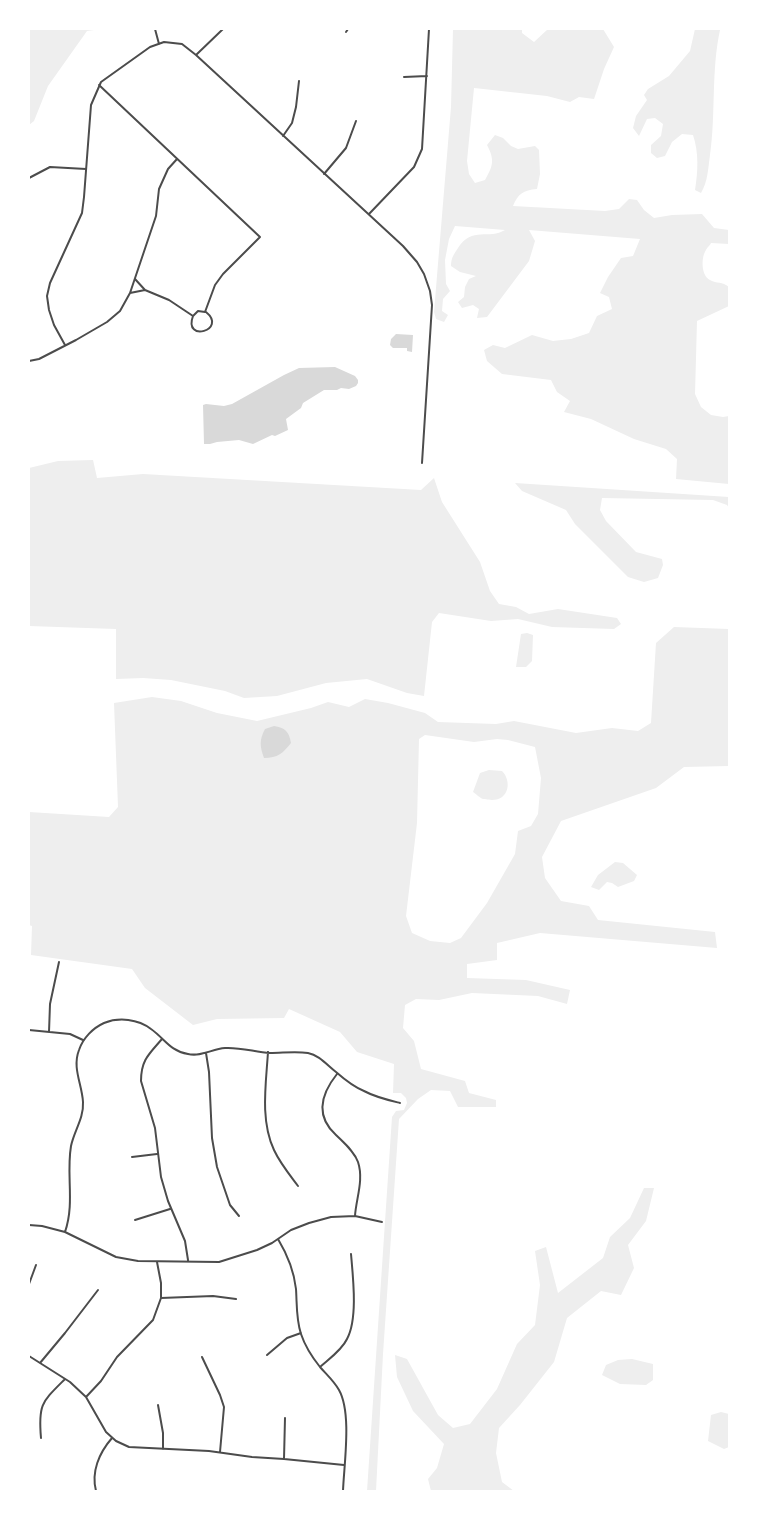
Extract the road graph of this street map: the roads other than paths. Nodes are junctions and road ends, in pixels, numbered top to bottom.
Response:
1 (155, 29) edge
2 (223, 29) edge
3 (348, 29) edge
4 (429, 29) edge
5 (346, 32) dead end
6 (158, 44) junction
7 (196, 55) junction
8 (427, 76) junction
9 (404, 77) dead end
10 (299, 81) dead end
11 (99, 86) junction
12 (356, 120) dead end
13 (283, 136) junction
14 (177, 159) junction
15 (86, 169) junction
16 (324, 174) junction
17 (29, 178) edge
18 (369, 214) junction
19 (135, 279) junction
20 (145, 290) junction
21 (130, 293) junction
22 (205, 312) junction
23 (192, 316) junction
24 (65, 346) junction
25 (29, 361) edge
26 (422, 463) dead end
27 (60, 962) dead end
28 (29, 1030) edge
29 (49, 1032) junction
30 (162, 1039) junction
31 (83, 1040) junction
32 (268, 1052) junction
33 (206, 1053) junction
34 (337, 1074) junction
35 (400, 1104) dead end
36 (157, 1154) junction
37 (132, 1157) dead end
38 (298, 1186) dead end
39 (170, 1209) junction
40 (239, 1216) dead end
41 (354, 1216) junction
42 (135, 1220) dead end
43 (382, 1222) dead end
44 (29, 1226) edge
45 (65, 1232) junction
46 (278, 1238) junction
47 (351, 1254) dead end
48 (188, 1261) junction
49 (157, 1262) junction
50 (36, 1265) dead end
51 (29, 1284) edge
52 (98, 1290) dead end
53 (161, 1298) junction
54 (236, 1299) dead end
55 (300, 1333) junction
56 (267, 1355) dead end
57 (29, 1356) edge
58 (202, 1357) dead end
59 (40, 1363) junction
60 (320, 1367) junction
61 (65, 1378) junction
62 (86, 1397) junction
63 (158, 1405) dead end
64 (285, 1418) dead end
65 (41, 1438) dead end
66 (112, 1438) junction
67 (164, 1450) junction
68 (220, 1452) junction
69 (284, 1459) junction
70 (344, 1465) junction
71 (96, 1491) edge
72 (343, 1491) edge

1 - 6 street
2 - 7 street
3 - 5 street
4 - 8 street
6 - 7 street
6 - 11 street
7 - 13 street
8 - 9 street
8 - 18 street
10 - 13 street
11 - 14 street
11 - 15 street
12 - 16 street
13 - 16 street
14 - 19 street
14 - 22 street
15 - 17 street
15 - 24 street
16 - 18 street
18 - 26 street
19 - 20 street
19 - 21 street
20 - 21 street
20 - 23 street
21 - 24 street
22 - 23 street
22 - 23 street
24 - 25 street
27 - 29 street
28 - 29 street
29 - 31 street
30 - 31 street
30 - 33 street
30 - 36 street
31 - 45 street
32 - 33 street
32 - 34 street
32 - 38 street
33 - 40 street
34 - 35 street
34 - 41 street
36 - 37 street
36 - 39 street
39 - 42 street
39 - 48 street
41 - 43 street
41 - 46 street
44 - 45 street
45 - 49 street
46 - 48 street
46 - 55 street
47 - 60 street
48 - 49 street
49 - 53 street
50 - 51 street
52 - 59 street
53 - 54 street
53 - 62 street
55 - 56 street
55 - 60 street
57 - 59 street
58 - 68 street
59 - 61 street
60 - 70 street
61 - 62 street
61 - 65 street
62 - 66 street
63 - 67 street
64 - 69 street
66 - 67 street
66 - 71 street
67 - 68 street
68 - 69 street
69 - 70 street
70 - 72 street

